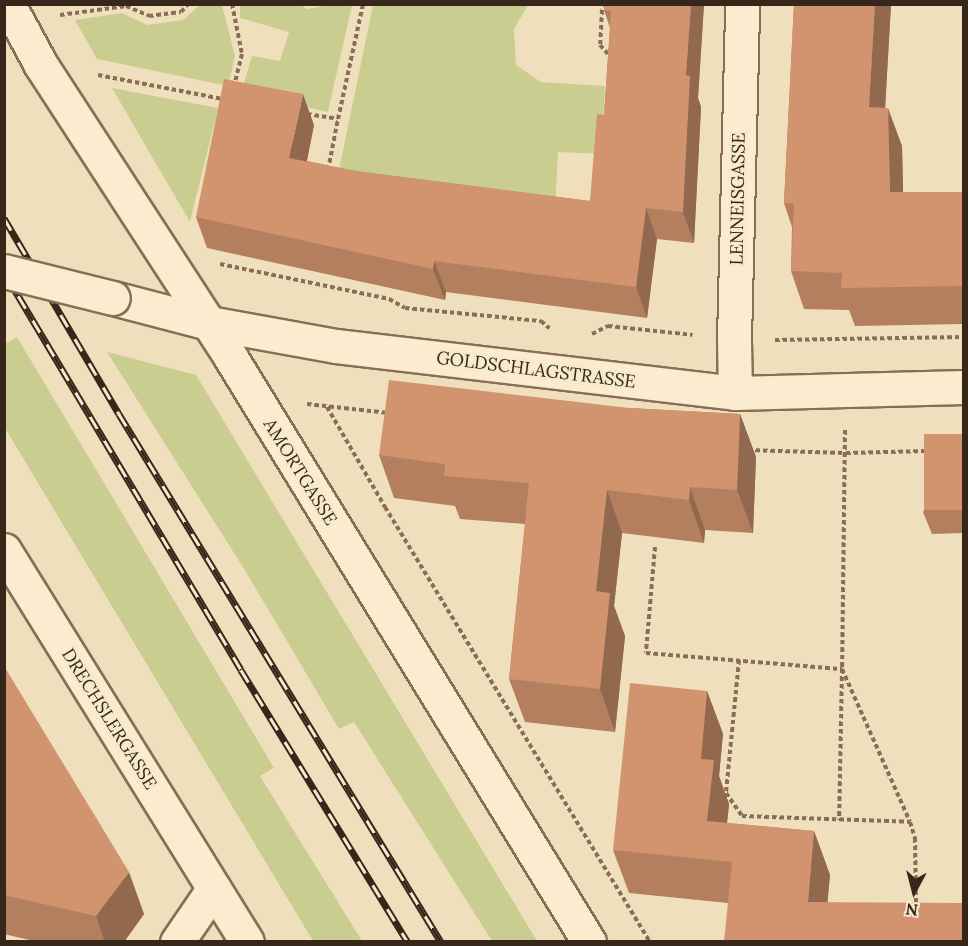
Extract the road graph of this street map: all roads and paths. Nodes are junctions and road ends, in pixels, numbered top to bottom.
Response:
1 (188, 4) edge
2 (232, 4) edge
3 (363, 4) edge
4 (608, 4) edge
5 (742, 4) edge
6 (13, 13) edge
7 (41, 65) junction
8 (610, 68) edge
9 (234, 88) edge
10 (231, 100) edge
11 (306, 114) dead end
12 (338, 119) junction
13 (327, 174) edge
14 (4, 271) edge
15 (186, 287) junction
16 (208, 323) junction
17 (551, 330) dead end
18 (582, 333) dead end
19 (963, 337) edge
20 (734, 339) junction
21 (963, 387) edge
22 (843, 390) junction
23 (735, 393) junction
24 (255, 398) junction
25 (327, 406) junction
26 (397, 414) edge
27 (739, 450) edge
28 (928, 451) edge
29 (846, 453) junction
30 (655, 547) dead end
31 (4, 550) edge
32 (739, 660) junction
33 (842, 669) junction
34 (839, 820) junction
35 (910, 822) junction
36 (214, 888) junction
37 (916, 915) edge
38 (177, 942) edge
39 (247, 942) edge
40 (589, 942) edge
41 (650, 942) edge

1 - 6 path
2 - 9 path
3 - 12 path
4 - 8 path
5 - 20 street, LENNEISGASSE
6 - 7 street, AMORTGASSE
7 - 10 path
7 - 15 street, AMORTGASSE
11 - 12 path
12 - 13 path
14 - 16 street, GOLDSCHLAGSTRASSE, bridge
15 - 16 street, AMORTGASSE
15 - 17 path
16 - 23 street, GOLDSCHLAGSTRASSE
16 - 24 street, AMORTGASSE
18 - 20 path
19 - 20 path
20 - 23 street, LENNEISGASSE
21 - 22 street, GOLDSCHLAGSTRASSE
22 - 23 street, GOLDSCHLAGSTRASSE
22 - 29 path
24 - 25 path
24 - 40 street, AMORTGASSE
25 - 26 path
25 - 41 path
27 - 29 path
28 - 29 path
29 - 33 path
30 - 32 path
31 - 36 street, DRECHSLERGASSE
32 - 33 path
32 - 34 path
33 - 34 path
33 - 35 path
34 - 35 path
35 - 37 path
36 - 38 street
36 - 39 street, DRECHSLERGASSE

